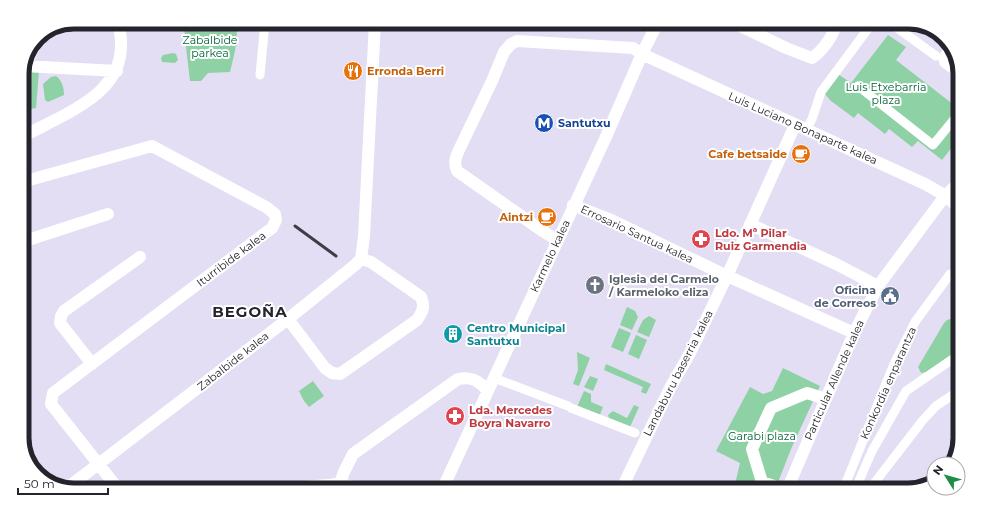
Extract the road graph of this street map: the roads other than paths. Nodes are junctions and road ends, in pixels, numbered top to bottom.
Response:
1 (120, 29) edge
2 (264, 29) edge
3 (376, 29) edge
4 (654, 29) edge
5 (747, 29) edge
6 (835, 29) edge
7 (868, 29) edge
8 (898, 29) edge
9 (948, 53) edge
10 (642, 54) junction
11 (941, 59) junction
12 (30, 66) edge
13 (952, 67) edge
14 (117, 71) junction
15 (260, 75) dead end
16 (858, 86) dead end
17 (953, 121) edge
18 (801, 127) junction
19 (29, 133) edge
20 (29, 180) edge
21 (953, 188) edge
22 (946, 196) junction
23 (953, 202) edge
24 (573, 205) junction
25 (108, 214) dead end
26 (750, 224) junction
27 (29, 240) edge
28 (557, 240) junction
29 (140, 257) dead end
30 (361, 259) junction
31 (726, 276) junction
32 (953, 277) edge
33 (878, 286) junction
34 (288, 319) junction
35 (854, 333) junction
36 (953, 359) edge
37 (92, 364) junction
38 (494, 378) junction
39 (488, 392) junction
40 (953, 395) edge
41 (826, 399) junction
42 (635, 433) dead end
43 (99, 464) junction
44 (74, 483) edge
45 (114, 483) edge
46 (340, 483) edge
47 (445, 483) edge
48 (624, 483) edge
49 (765, 483) edge
50 (789, 483) edge
51 (846, 483) edge
52 (858, 483) edge
53 (874, 483) edge

1 - 14 street
2 - 15 street
3 - 30 street
4 - 10 street, Karmelo kalea
5 - 6 street
7 - 18 street
8 - 11 street
9 - 11 street
10 - 18 street, Luis Luciano Bonaparte kalea
10 - 24 street, Karmelo kalea
10 - 28 street, Luis Luciano Bonaparte kalea
11 - 13 street
12 - 14 street
14 - 19 street
16 - 17 street
18 - 22 street, Luis Luciano Bonaparte kalea
18 - 26 street, Landaburu baserria kalea
20 - 37 street, Iturribide kalea
21 - 22 street, Particular Allende kalea
22 - 23 street, Luis Luciano Bonaparte kalea
22 - 33 street, Particular Allende kalea
24 - 28 street, Karmelo kalea
24 - 31 street, Errosario Santua kalea
25 - 27 street
26 - 31 street, Landaburu baserria kalea
26 - 33 street
28 - 38 street, Karmelo kalea
29 - 37 street
30 - 34 street, Zabalbide kalea
30 - 34 street
31 - 35 street, Errosario Santua kalea
31 - 48 street, Landaburu baserria kalea
32 - 51 street, Konkordia enparantza
33 - 35 street, Particular Allende kalea
34 - 43 street, Zabalbide kalea
35 - 41 street, Particular Allende kalea
36 - 52 street, Konkordia enparantza
37 - 43 street, Iturribide kalea
38 - 39 street, Karmelo kalea
38 - 42 street
39 - 46 street
39 - 47 street, Karmelo kalea
40 - 53 street
41 - 49 street
41 - 50 street, Particular Allende kalea
43 - 44 street, Zabalbide kalea
43 - 45 street, Iturribide kalea

